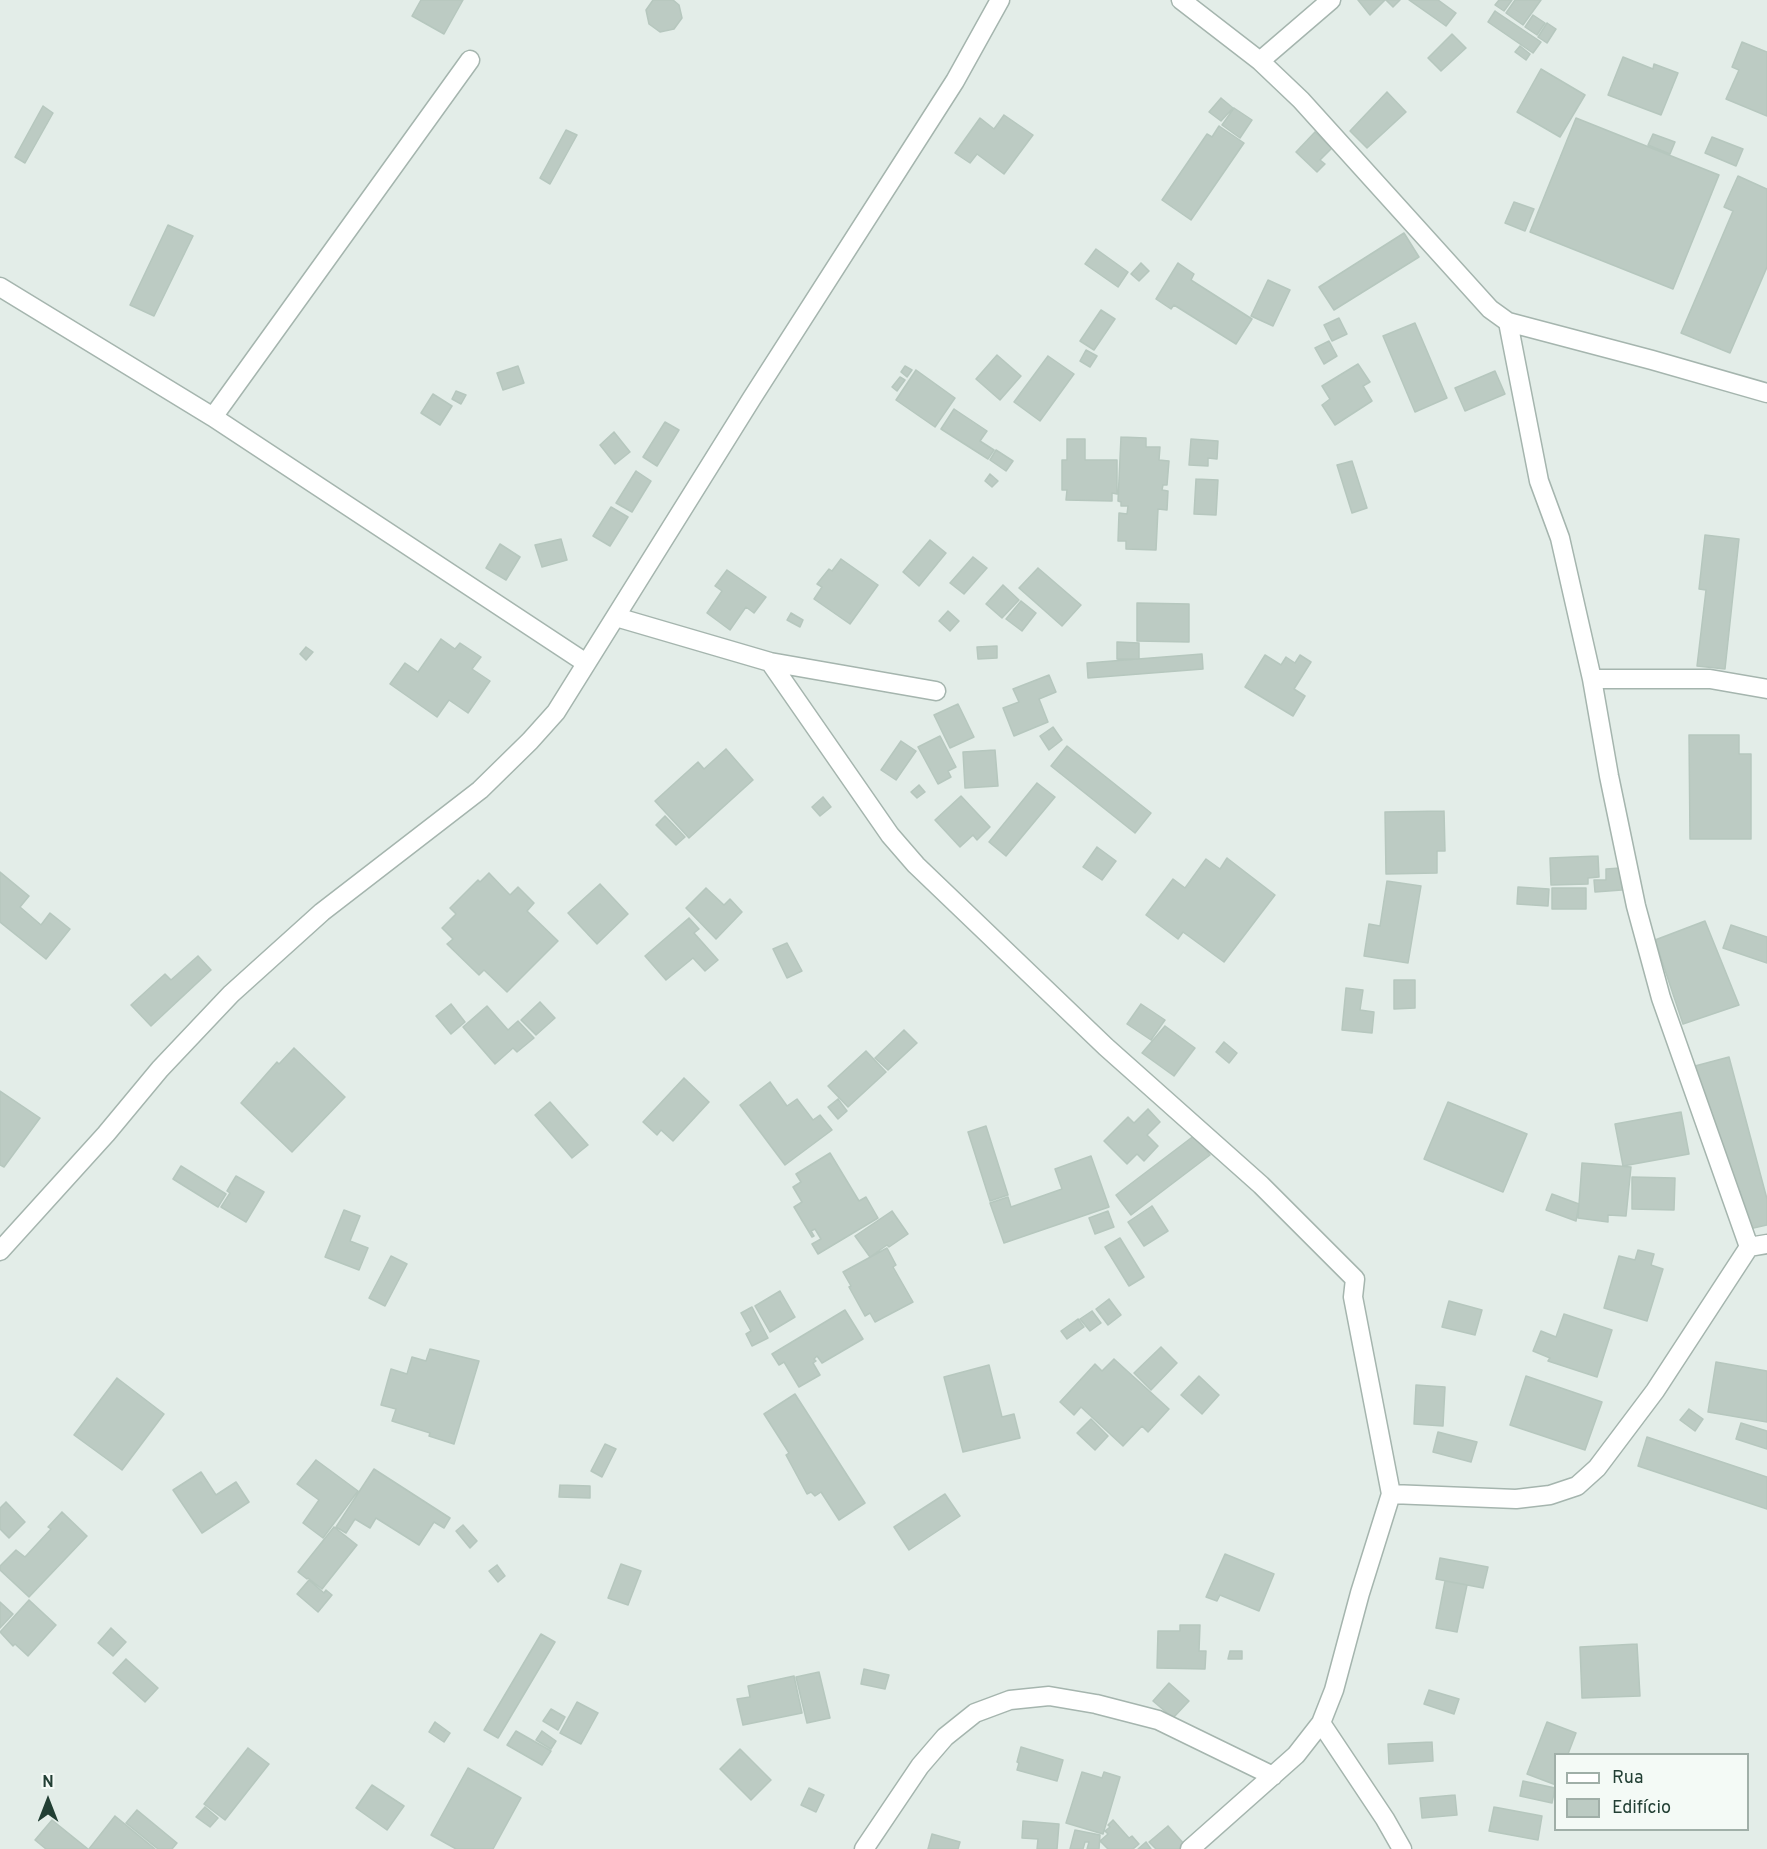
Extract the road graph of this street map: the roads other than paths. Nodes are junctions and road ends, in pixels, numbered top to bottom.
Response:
1 (1000, 0) edge
2 (1181, 0) edge
3 (1331, 0) edge
4 (470, 60) dead end
5 (1260, 62) junction
6 (0, 287) edge
7 (1508, 322) junction
8 (1767, 393) edge
9 (213, 417) junction
10 (616, 617) junction
11 (770, 662) junction
12 (586, 663) junction
13 (1592, 679) junction
14 (1767, 689) edge
15 (936, 691) dead end
16 (1758, 1246) edge
17 (0, 1251) edge
18 (1391, 1494) junction
19 (1321, 1724) junction
20 (1273, 1776) junction
21 (864, 1849) edge
22 (1190, 1849) edge
23 (1402, 1849) edge

1 - 10 street
2 - 5 street
3 - 5 street
4 - 9 street
5 - 7 street
6 - 9 street
7 - 8 street
7 - 13 street
9 - 12 street
10 - 11 street
10 - 12 street
11 - 15 street
11 - 18 street
12 - 17 street
13 - 14 street
13 - 16 street
16 - 18 street
18 - 19 street
19 - 20 street
19 - 23 street
20 - 21 street
20 - 22 street

